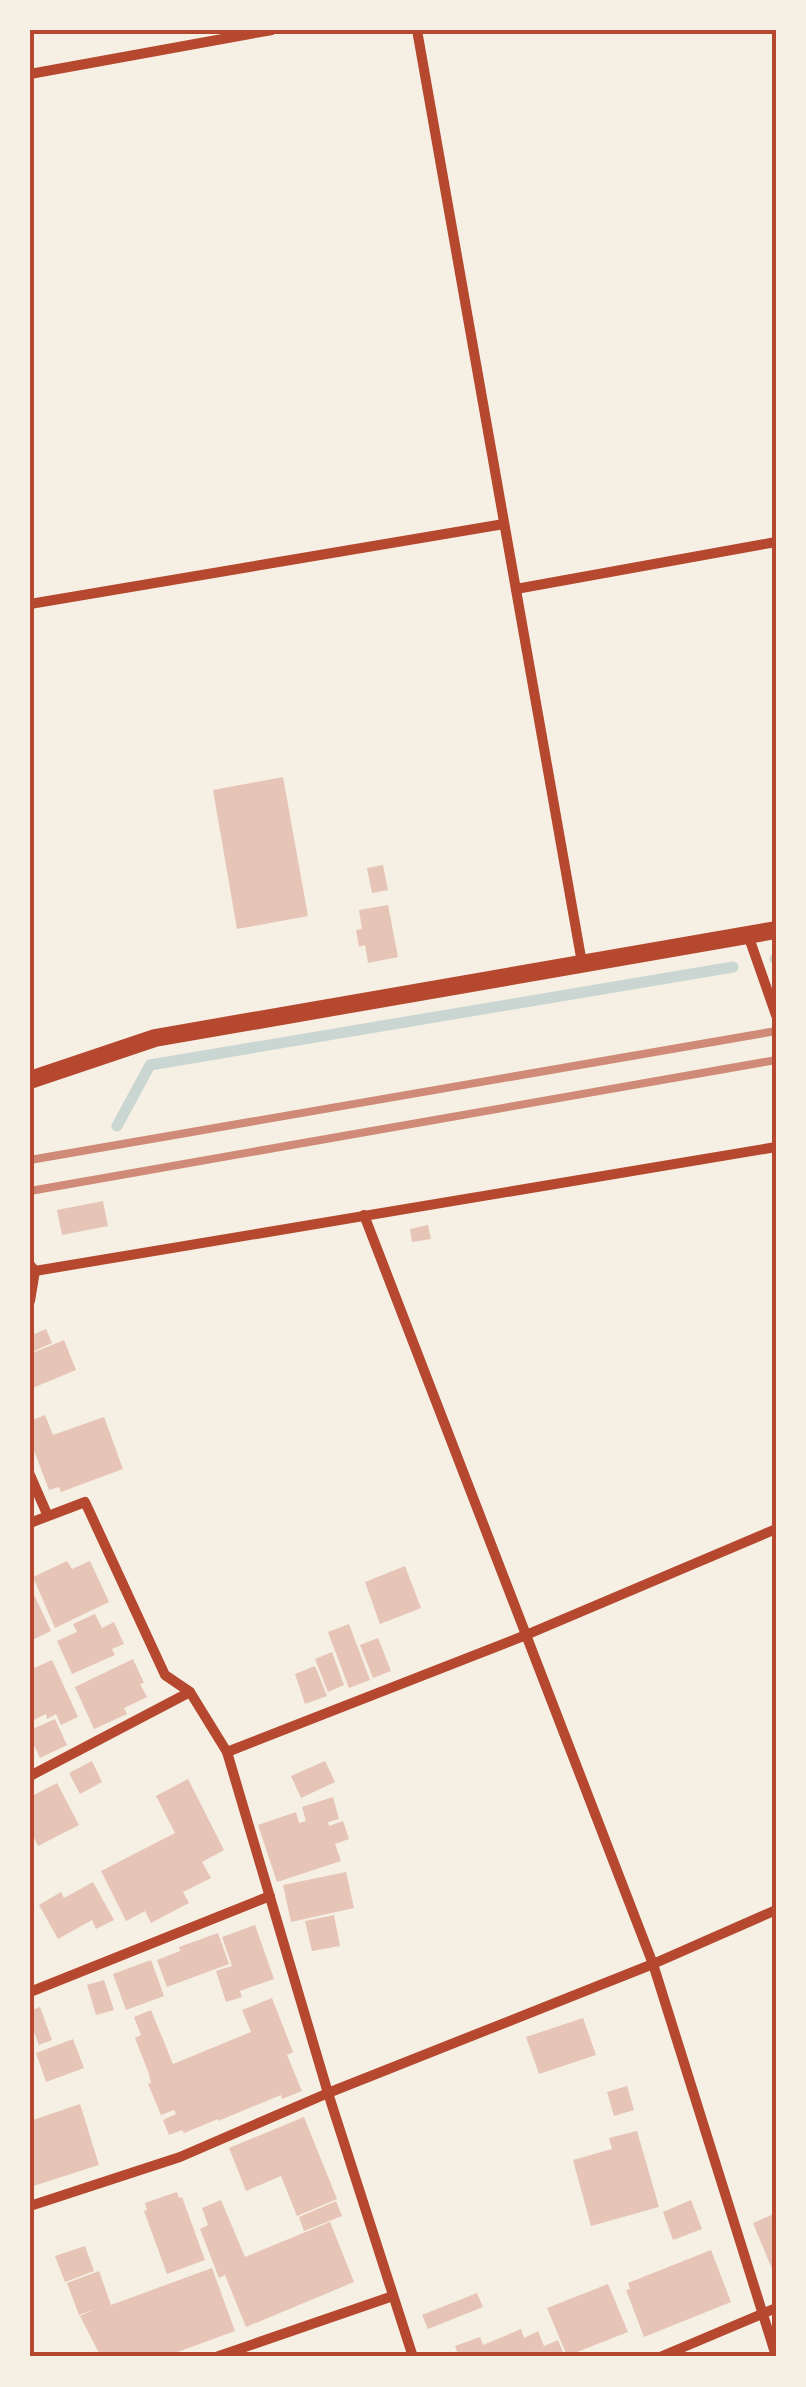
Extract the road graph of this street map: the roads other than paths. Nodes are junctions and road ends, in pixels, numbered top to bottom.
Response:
1 (272, 30) edge
2 (416, 30) edge
3 (30, 74) edge
4 (504, 524) junction
5 (776, 542) edge
6 (516, 589) junction
7 (30, 604) edge
8 (776, 930) edge
9 (748, 935) junction
10 (582, 963) junction
11 (776, 1015) edge
12 (30, 1080) edge
13 (776, 1146) edge
14 (364, 1215) junction
15 (32, 1268) edge
16 (30, 1300) edge
17 (30, 1475) edge
18 (47, 1514) junction
19 (30, 1523) edge
20 (776, 1528) edge
21 (526, 1635) junction
22 (190, 1692) junction
23 (227, 1752) junction
24 (30, 1776) edge
25 (270, 1896) junction
26 (776, 1910) edge
27 (653, 1964) junction
28 (30, 1992) edge
29 (328, 2093) junction
30 (30, 2206) edge
31 (393, 2296) junction
32 (776, 2308) edge
33 (763, 2314) junction
34 (776, 2356) edge
35 (216, 2357) edge
36 (413, 2357) edge
37 (660, 2357) edge

1 - 3 street
2 - 4 street
4 - 6 street
4 - 7 street
5 - 6 street
6 - 10 street
8 - 9 street
9 - 10 street
9 - 11 street
10 - 12 street
13 - 14 street
14 - 15 street
14 - 21 street
15 - 16 street
17 - 18 street
18 - 19 street
18 - 22 street
20 - 21 street
21 - 23 street
21 - 27 street
22 - 23 street
22 - 24 street
23 - 25 street
25 - 28 street
25 - 29 street
26 - 27 street
27 - 29 street
27 - 33 street
29 - 30 street
29 - 31 street
31 - 35 street
31 - 36 street
32 - 33 street
33 - 34 street
33 - 37 street

